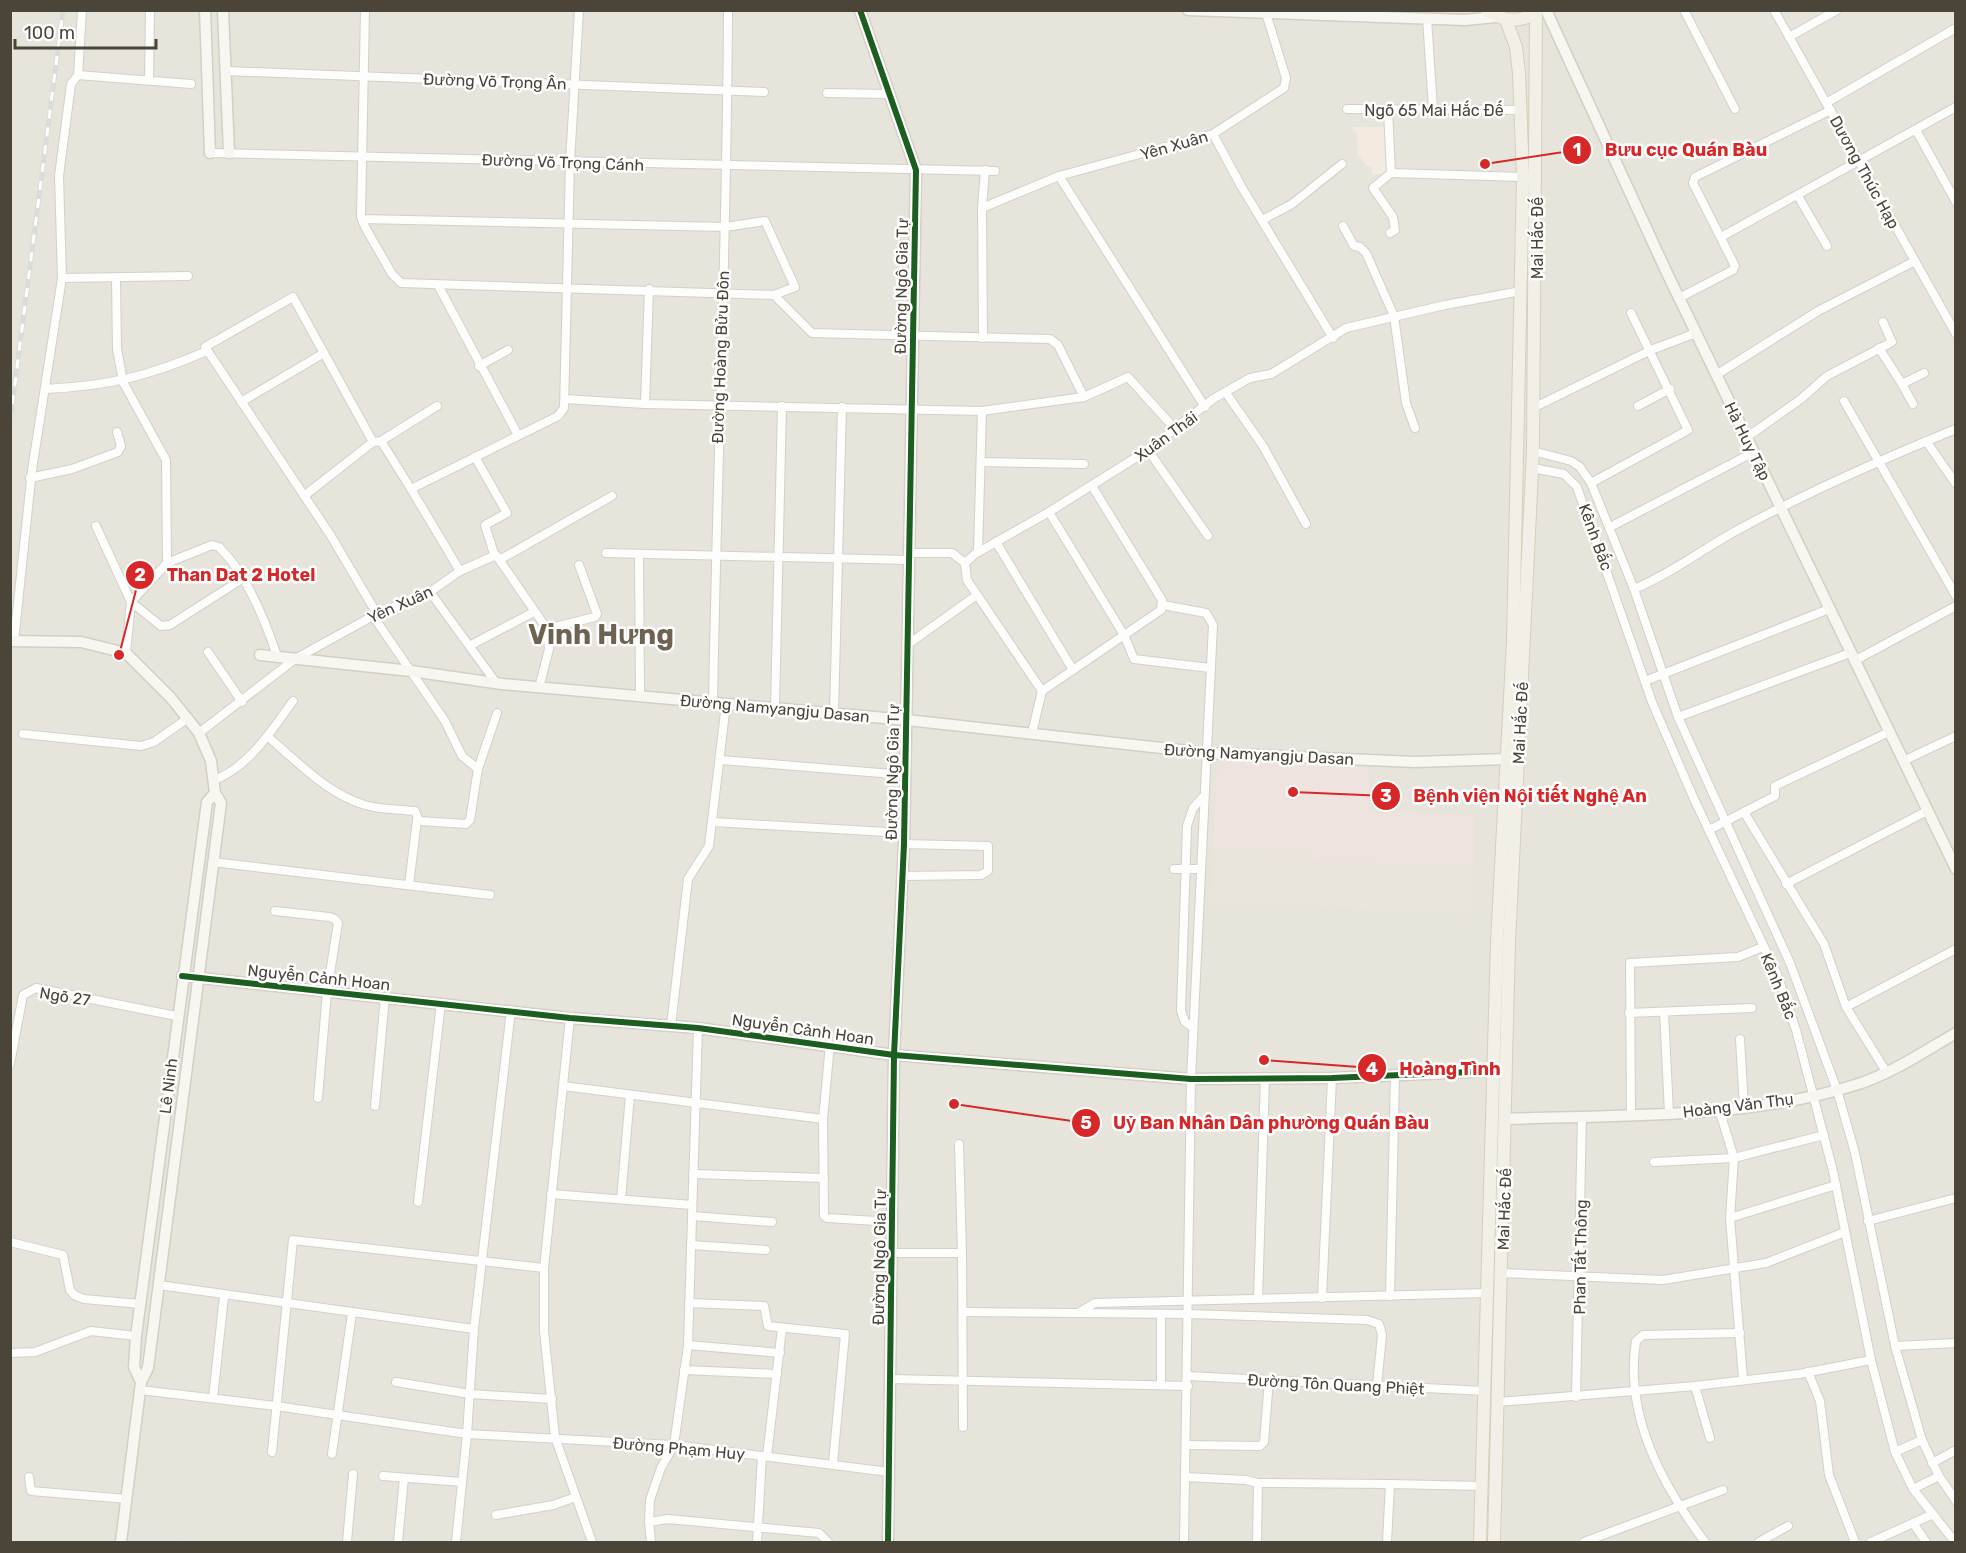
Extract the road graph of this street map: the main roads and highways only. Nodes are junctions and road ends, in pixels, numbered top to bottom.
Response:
1 (1540, 11) edge
2 (1496, 16) edge
3 (1517, 654) junction
4 (1503, 942) junction
5 (1490, 1217) junction
6 (1503, 1217) junction
7 (1480, 1542) edge
8 (1494, 1542) edge

1 - 2 main road
1 - 3 main road, Mai Hắc Đế
2 - 3 main road, Mai Hắc Đế
3 - 4 main road, Mai Hắc Đế
3 - 4 main road, Mai Hắc Đế
4 - 5 main road, Mai Hắc Đế
4 - 6 main road, Mai Hắc Đế
5 - 6 main road
5 - 7 main road, Mai Hắc Đế
6 - 8 main road, Mai Hắc Đế

